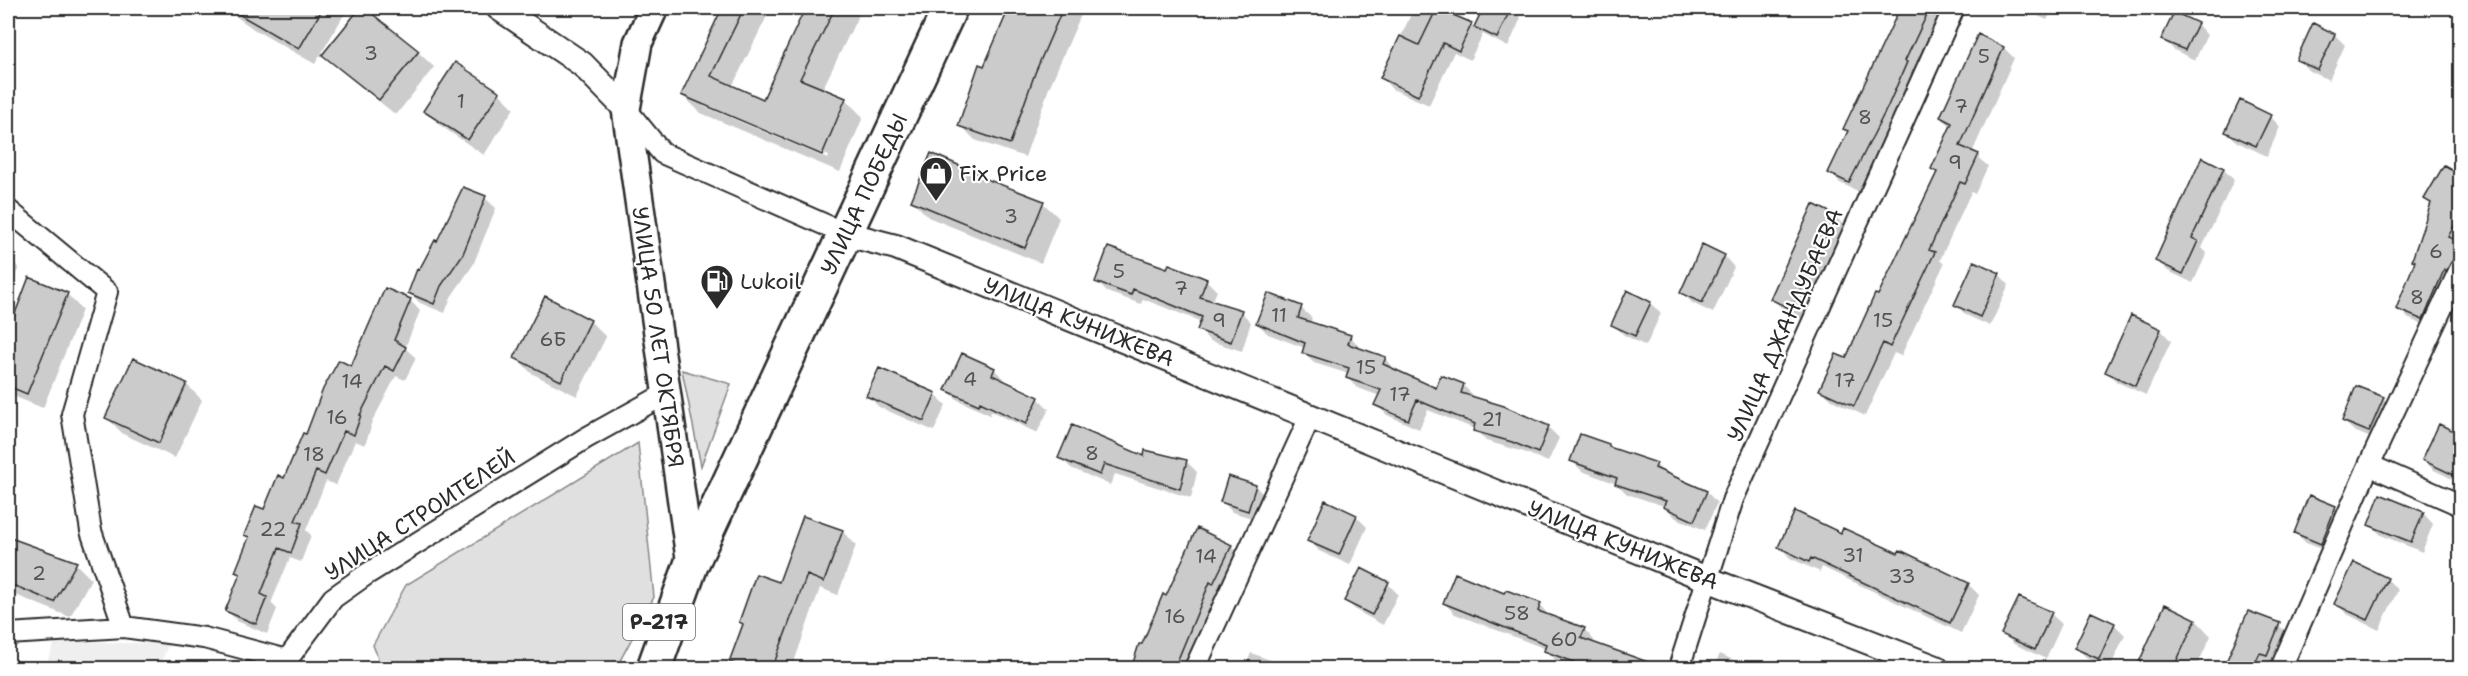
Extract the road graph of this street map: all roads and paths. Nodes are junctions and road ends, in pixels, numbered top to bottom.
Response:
1 (499, 8) edge
2 (654, 8) edge
3 (950, 8) edge
4 (1954, 8) edge
5 (626, 109) junction
6 (8, 210) edge
7 (846, 234) junction
8 (2460, 269) edge
9 (667, 393) junction
10 (1310, 417) junction
11 (2369, 465) junction
12 (2460, 505) edge
13 (688, 570) junction
14 (1707, 579) junction
15 (124, 627) junction
16 (8, 634) edge
17 (632, 669) edge
18 (654, 669) edge
19 (1195, 669) edge
20 (1679, 669) edge
21 (1936, 669) edge
22 (2281, 669) edge

1 - 5 street
2 - 5 main road, УЛИЦА 50 ЛЕТ ОКТЯБРЯ
3 - 7 highway, УЛИЦА ПОБЕДЫ / Р-217
4 - 14 street, УЛИЦА ДЖАНДУБАЕВА
5 - 7 street
5 - 9 main road, УЛИЦА 50 ЛЕТ ОКТЯБРЯ
6 - 15 street
7 - 10 street, УЛИЦА КУНИЖЕВА
7 - 13 highway, УЛИЦА ПОБЕДЫ / Р-217
8 - 11 street
9 - 13 main road, УЛИЦА 50 ЛЕТ ОКТЯБРЯ
9 - 15 street, УЛИЦА СТРОИТЕЛЕЙ
10 - 14 street, УЛИЦА КУНИЖЕВА
10 - 19 street
11 - 12 street
11 - 22 street
13 - 17 highway, УЛИЦА ПОБЕДЫ / Р-217
13 - 18 highway, УЛИЦА ПОБЕДЫ / Р-217
14 - 20 street, УЛИЦА ДЖАНДУБАЕВА
14 - 21 street, УЛИЦА КУНИЖЕВА
15 - 16 street, УЛИЦА СТРОИТЕЛЕЙ

